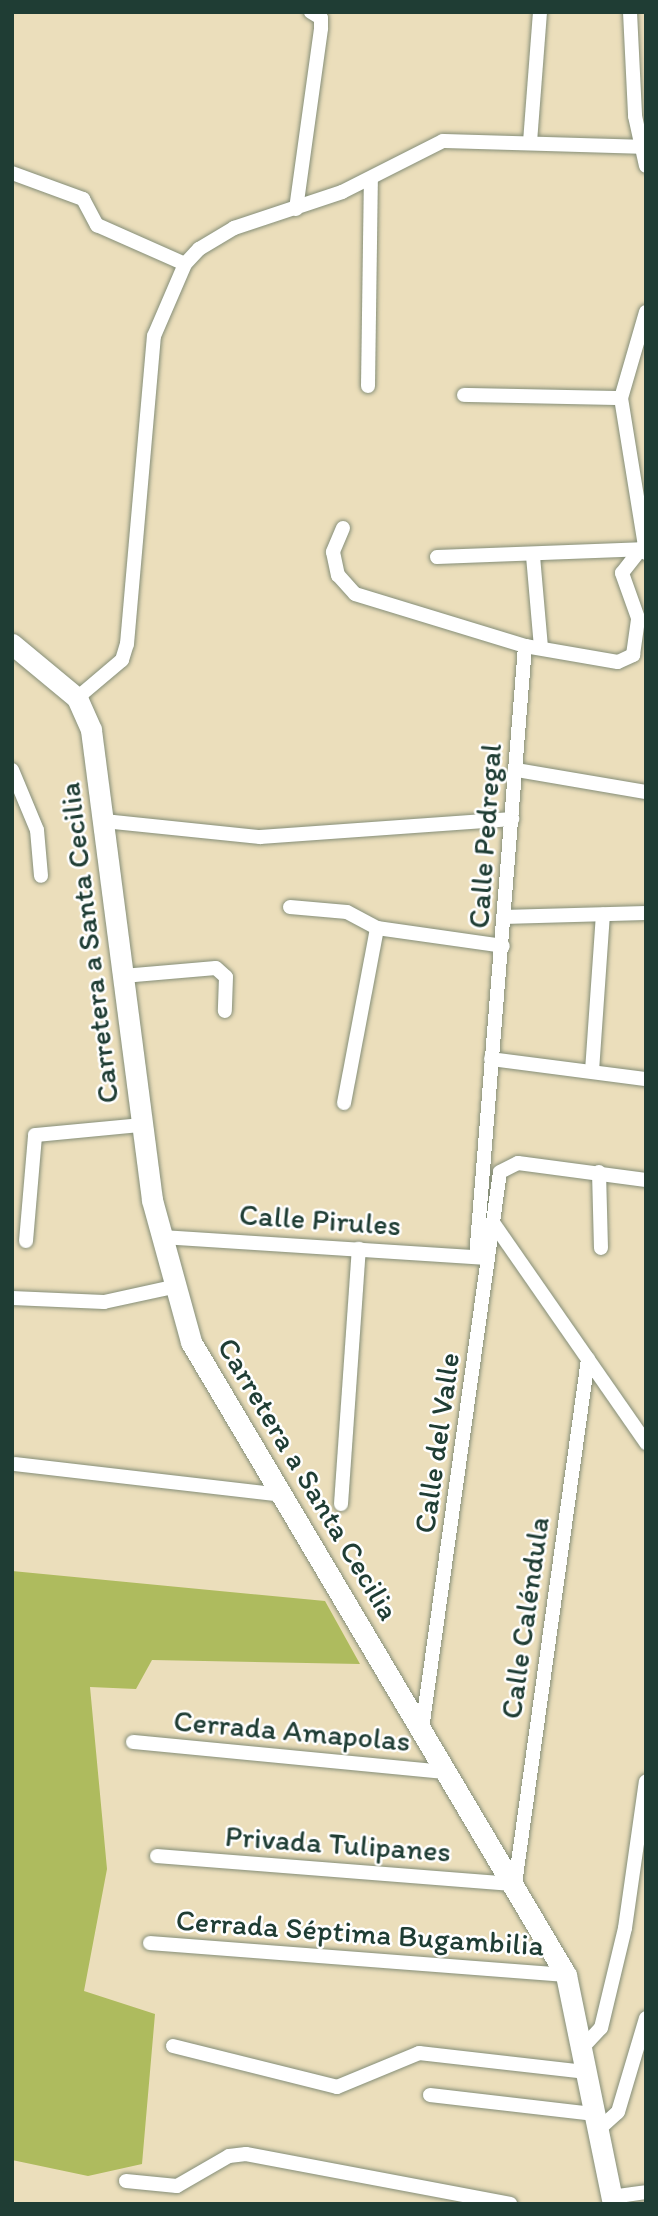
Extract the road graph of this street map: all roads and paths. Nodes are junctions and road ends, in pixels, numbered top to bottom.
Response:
1 (311, 12) edge
2 (540, 12) edge
3 (630, 12) edge
4 (641, 116) edge
5 (530, 142) junction
6 (640, 147) junction
7 (646, 166) edge
8 (12, 173) edge
9 (371, 179) junction
10 (296, 209) junction
11 (185, 264) junction
12 (646, 312) edge
13 (368, 386) dead end
14 (464, 395) dead end
15 (621, 398) junction
16 (343, 528) dead end
17 (643, 551) edge
18 (533, 556) junction
19 (438, 557) dead end
20 (12, 644) edge
21 (524, 646) junction
22 (541, 647) junction
23 (77, 698) junction
24 (12, 770) edge
25 (517, 770) junction
26 (646, 792) edge
27 (512, 819) junction
28 (104, 821) junction
29 (41, 876) dead end
30 (290, 907) dead end
31 (646, 913) edge
32 (603, 914) junction
33 (503, 917) junction
34 (377, 928) junction
35 (503, 946) junction
36 (123, 976) junction
37 (225, 1011) dead end
38 (491, 1059) junction
39 (592, 1071) junction
40 (646, 1079) edge
41 (344, 1102) dead end
42 (141, 1125) junction
43 (599, 1172) junction
44 (646, 1180) edge
45 (494, 1224) junction
46 (161, 1237) junction
47 (26, 1241) dead end
48 (601, 1248) dead end
49 (359, 1249) junction
50 (476, 1257) junction
51 (491, 1258) junction
52 (173, 1287) junction
53 (12, 1298) edge
54 (588, 1359) junction
55 (646, 1443) edge
56 (15, 1464) dead end
57 (281, 1495) junction
58 (341, 1504) dead end
59 (422, 1729) junction
60 (133, 1742) dead end
61 (446, 1772) junction
62 (646, 1781) edge
63 (157, 1856) dead end
64 (514, 1884) junction
65 (150, 1943) dead end
66 (566, 1975) junction
67 (646, 2018) edge
68 (173, 2046) dead end
69 (583, 2047) junction
70 (587, 2072) junction
71 (430, 2095) dead end
72 (597, 2122) junction
73 (125, 2181) dead end
74 (646, 2192) edge
75 (612, 2200) edge
76 (510, 2204) edge

1 - 10 street
2 - 5 street
3 - 4 street
4 - 6 street
5 - 6 street
5 - 9 street
6 - 7 street
8 - 11 street
9 - 10 street
9 - 13 street
10 - 11 street
11 - 23 street
12 - 15 street
14 - 15 street
15 - 17 street
16 - 21 street
17 - 18 street
17 - 22 street
18 - 19 street
18 - 22 street
20 - 23 main road, Carretera a Santa Cecilia
21 - 22 street
21 - 25 street, Calle Pedregal
23 - 28 main road, Carretera a Santa Cecilia
24 - 29 street
25 - 26 street
25 - 27 street, Calle Pedregal
27 - 28 street
27 - 33 street, Calle Pedregal
28 - 36 main road, Carretera a Santa Cecilia
30 - 34 street
31 - 32 street
32 - 33 street
32 - 39 street
33 - 35 street, Calle Pedregal
34 - 35 street
34 - 41 street
35 - 38 street, Calle Pedregal
36 - 37 street
36 - 42 main road, Carretera a Santa Cecilia
38 - 39 street
38 - 50 street, Calle Pedregal
39 - 40 street
42 - 46 main road, Carretera a Santa Cecilia
42 - 47 street
43 - 44 street
43 - 45 street, Calle del Valle
43 - 48 street
45 - 51 street, Calle del Valle
45 - 54 street
46 - 49 street, Calle Pirules
46 - 52 main road, Carretera a Santa Cecilia
49 - 50 street, Calle Pirules
49 - 58 street
50 - 51 street, Calle Pirules
51 - 59 street, Calle del Valle
52 - 53 street
52 - 57 main road, Carretera a Santa Cecilia
54 - 55 street
54 - 64 street, Calle Caléndula
56 - 57 street
57 - 59 main road, Carretera a Santa Cecilia
59 - 61 main road, Carretera a Santa Cecilia
60 - 61 street, Cerrada Amapolas
61 - 64 main road, Carretera a Santa Cecilia
62 - 69 street
63 - 64 street, Privada Tulipanes
64 - 66 main road, Carretera a Santa Cecilia
65 - 66 street, Cerrada Séptima Bugambilia
66 - 69 main road, Carretera a Santa Cecilia
67 - 72 street
68 - 70 street
69 - 70 main road, Carretera a Santa Cecilia
70 - 72 main road, Carretera a Santa Cecilia
71 - 72 street
72 - 75 main road, Carretera a Santa Cecilia
73 - 76 street
74 - 75 street

